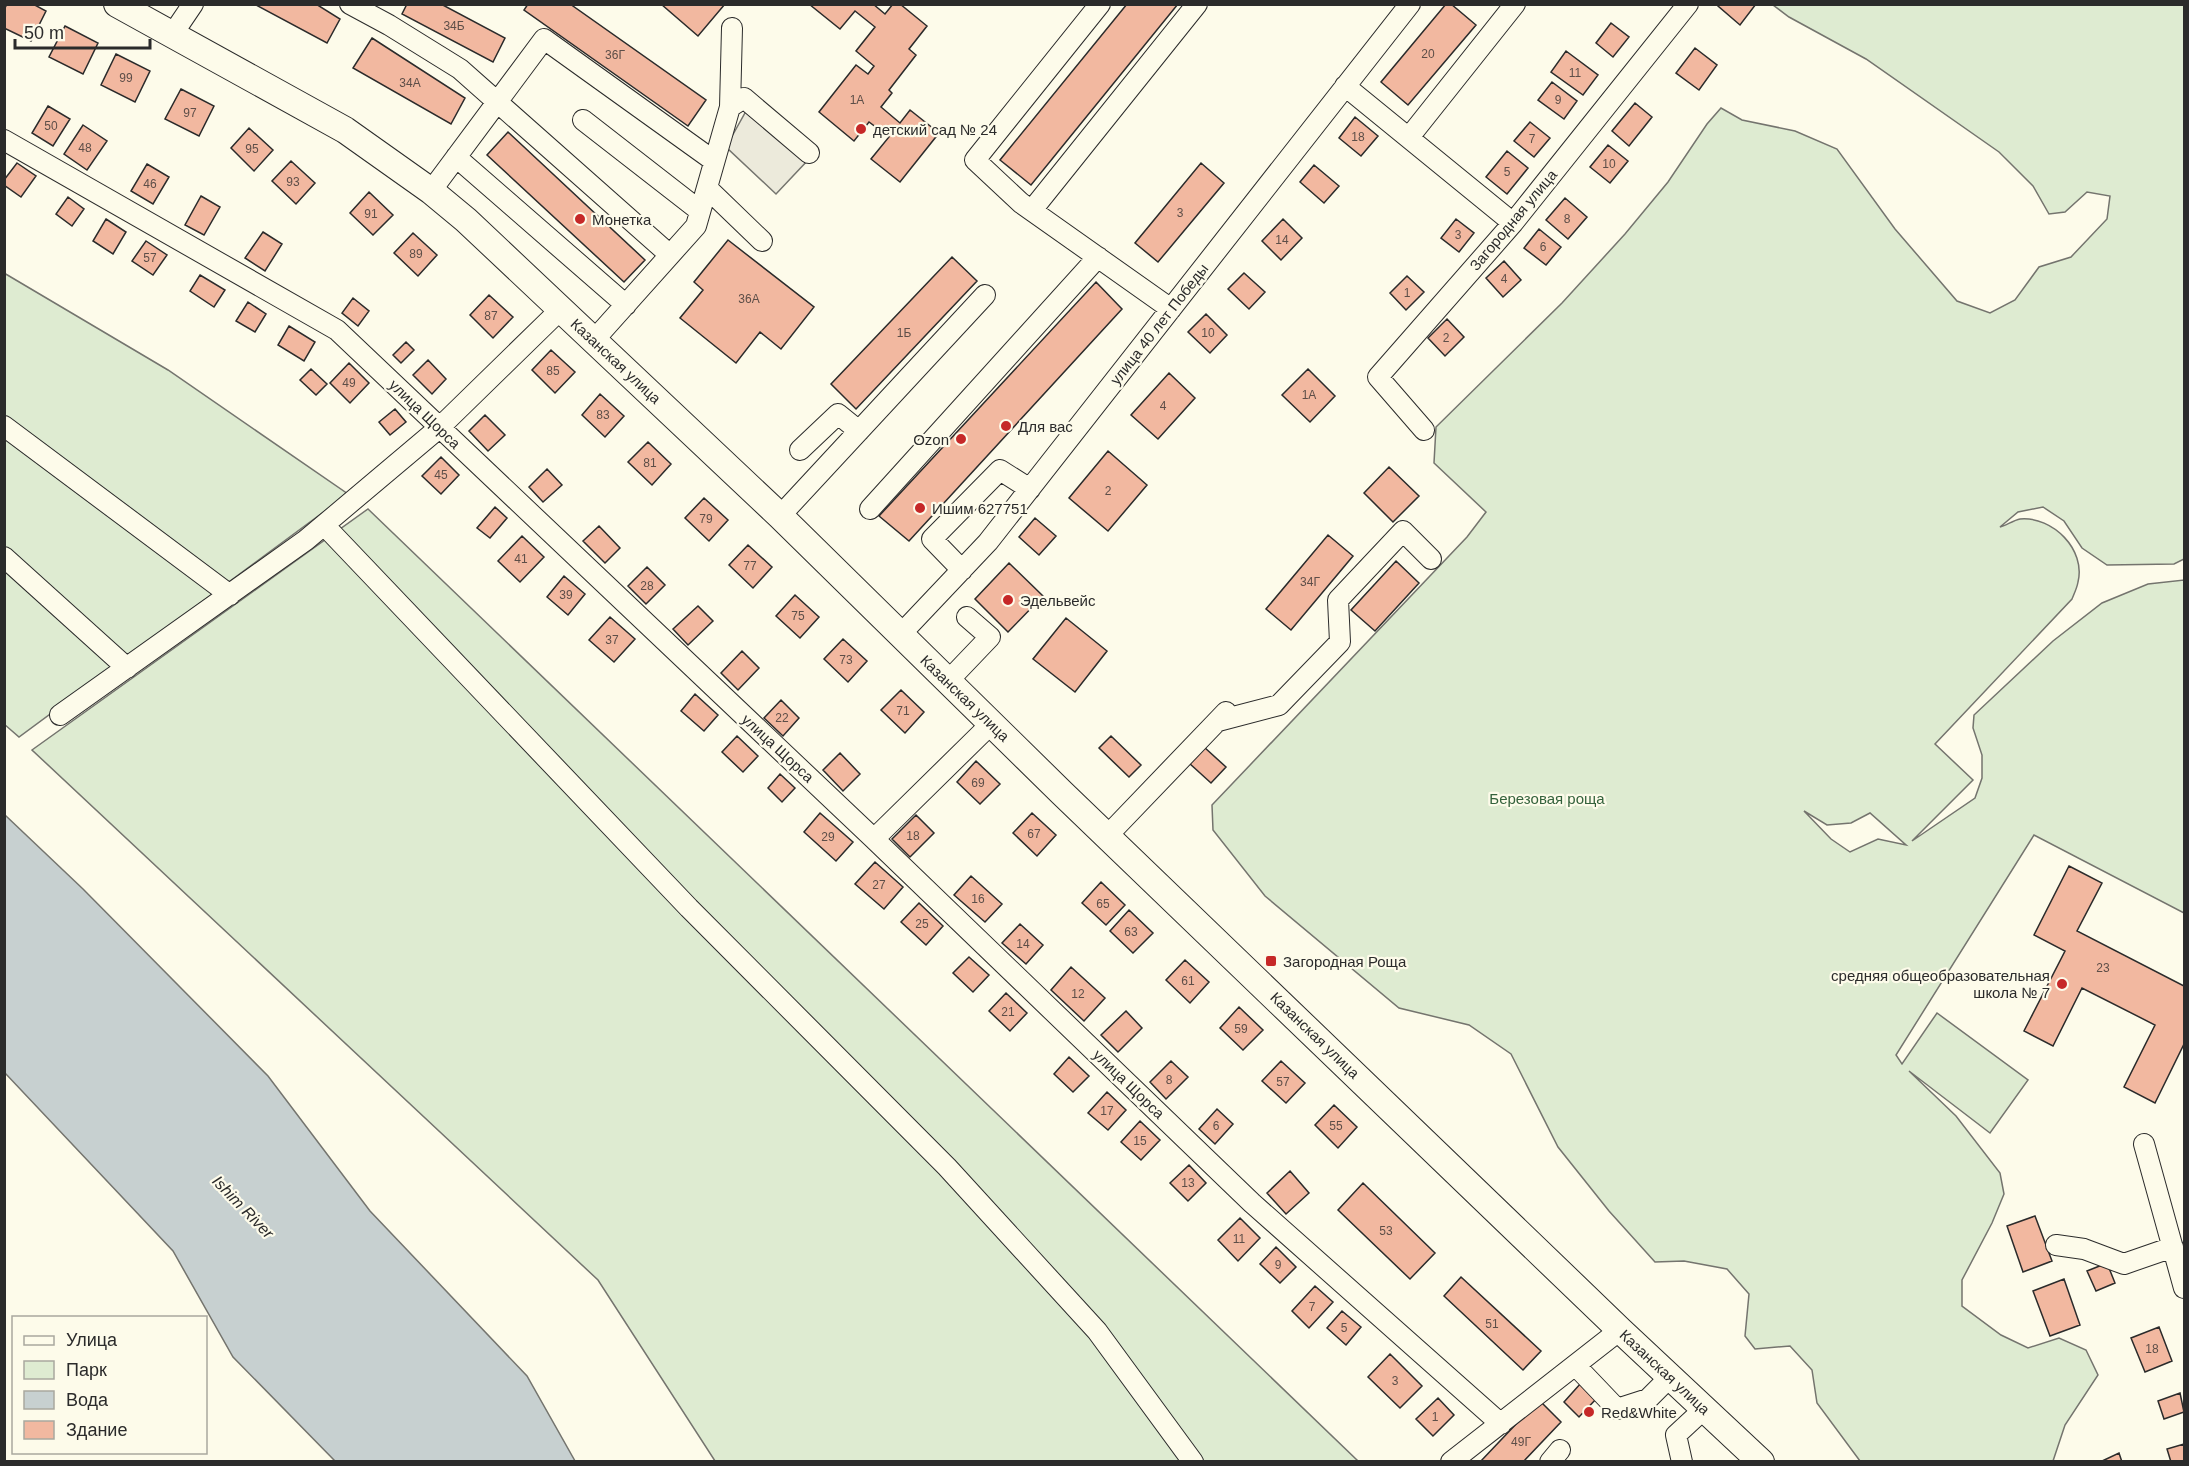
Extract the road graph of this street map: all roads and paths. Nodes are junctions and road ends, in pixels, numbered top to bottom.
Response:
1 (117, 4) edge
2 (193, 4) edge
3 (350, 4) edge
4 (1100, 4) edge
5 (1197, 4) edge
6 (1410, 4) edge
7 (1515, 4) edge
8 (1688, 4) edge
9 (732, 28) dead end
10 (172, 35) junction
11 (1345, 86) junction
12 (496, 103) junction
13 (730, 107) junction
14 (583, 120) dead end
15 (1414, 131) dead end
16 (4, 140) edge
17 (809, 153) dead end
18 (456, 157) junction
19 (714, 161) junction
20 (707, 188) junction
21 (431, 191) junction
22 (1032, 210) junction
23 (700, 211) junction
24 (1512, 223) junction
25 (762, 241) dead end
26 (670, 255) junction
27 (1098, 257) junction
28 (985, 295) dead end
29 (626, 304) junction
30 (561, 309) junction
31 (1171, 309) junction
32 (594, 340) junction
33 (4, 426) edge
34 (439, 428) junction
35 (1424, 430) dead end
36 (859, 431) junction
37 (800, 450) dead end
38 (1030, 489) junction
39 (870, 509) dead end
40 (780, 516) junction
41 (324, 525) junction
42 (4, 557) edge
43 (1431, 559) dead end
44 (962, 570) junction
45 (230, 594) junction
46 (968, 617) dead end
47 (900, 636) junction
48 (126, 668) junction
49 (948, 681) junction
50 (1235, 702) dead end
51 (60, 715) dead end
52 (1218, 721) junction
53 (992, 723) junction
54 (1108, 835) junction
55 (874, 839) junction
56 (2144, 1144) dead end
57 (2056, 1245) dead end
58 (2173, 1247) junction
59 (2184, 1288) edge
60 (1620, 1330) junction
61 (1575, 1365) junction
62 (1670, 1377) junction
63 (1704, 1408) junction
64 (1501, 1424) junction
65 (1193, 1461) edge
66 (1451, 1461) edge
67 (1682, 1461) edge
68 (1761, 1461) edge

1 - 10 main road, Казанская улица
2 - 10 street
3 - 12 street
4 - 22 street
5 - 22 street
6 - 11 street, улица 40 лет Победы
7 - 15 street
8 - 24 street, Загородная улица
9 - 13 street
10 - 21 main road, Казанская улица
11 - 24 street
11 - 31 street, улица 40 лет Победы
12 - 18 street
12 - 19 street
12 - 26 street
13 - 17 street
13 - 19 street
14 - 23 street
16 - 34 street, улица Щорса
18 - 21 street
18 - 29 street
19 - 20 street
20 - 23 street
20 - 25 street
21 - 30 main road, Казанская улица
22 - 27 street
23 - 26 street
24 - 35 street, Загородная улица
26 - 29 street
27 - 31 street
27 - 39 street
28 - 36 street
29 - 32 street
30 - 32 main road, Казанская улица
30 - 34 street
31 - 38 street, улица 40 лет Победы
32 - 40 main road, Казанская улица
33 - 45 street
34 - 41 street
34 - 55 street, улица Щорса
36 - 37 street
36 - 40 street
38 - 44 street, улица 40 лет Победы
38 - 44 street
40 - 47 main road, Казанская улица
41 - 45 street
41 - 65 street
42 - 48 street
43 - 52 street
44 - 47 street, улица 40 лет Победы
45 - 48 street
46 - 49 street
47 - 49 main road, Казанская улица
48 - 51 street
49 - 53 main road, Казанская улица
50 - 52 street
52 - 54 street
53 - 54 main road, Казанская улица
53 - 55 street
54 - 60 main road, Казанская улица
55 - 64 street, улица Щорса
56 - 58 street
57 - 58 street
58 - 59 street
60 - 61 street
60 - 62 main road, Казанская улица
61 - 62 street
61 - 64 street
62 - 63 main road, Казанская улица
63 - 67 street
63 - 68 main road, Казанская улица
64 - 66 street

